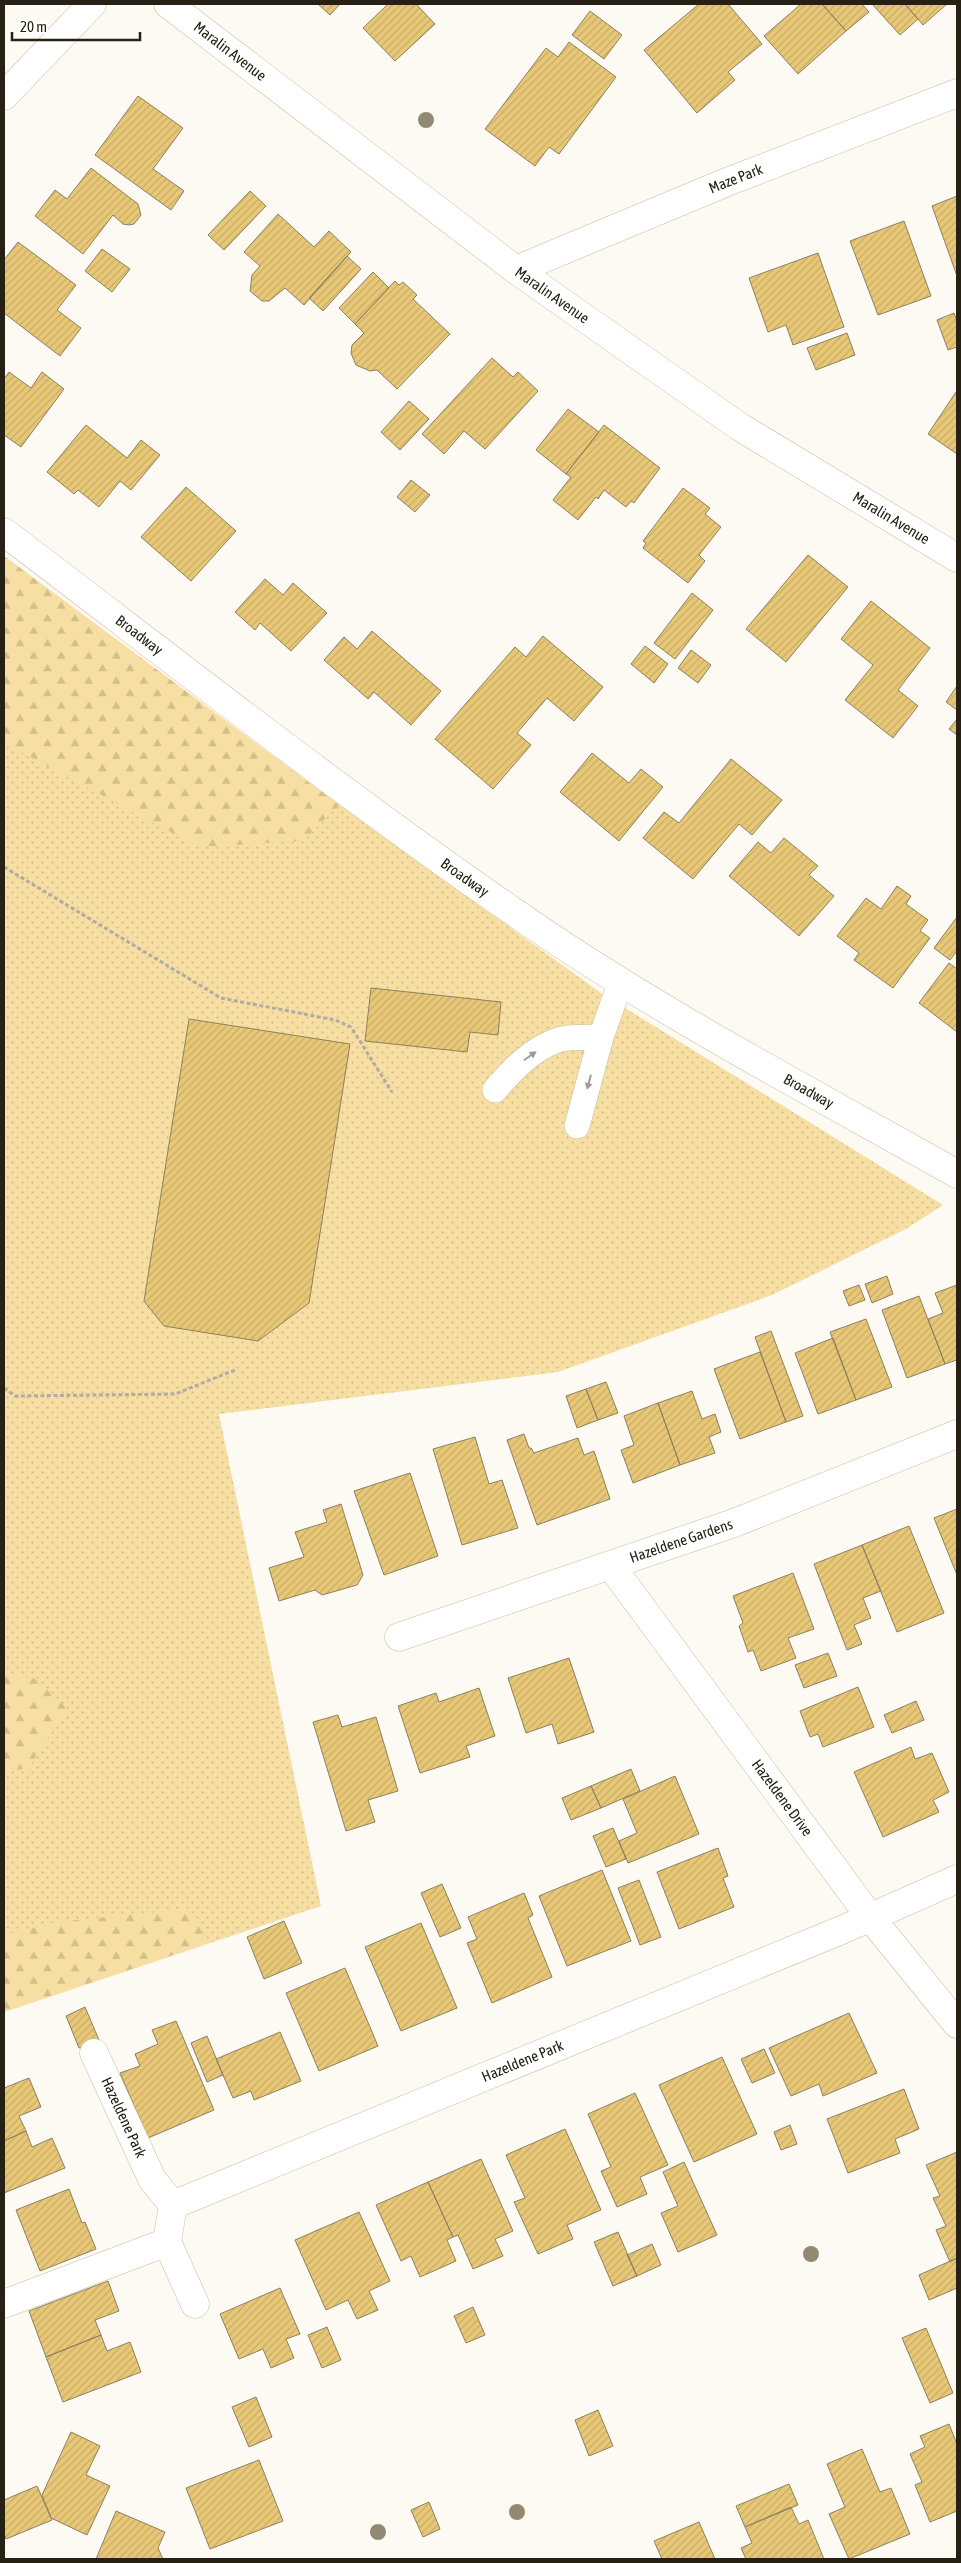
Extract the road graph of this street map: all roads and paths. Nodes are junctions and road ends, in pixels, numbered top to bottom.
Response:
1 (92, 4) edge
2 (168, 4) edge
3 (957, 93) edge
4 (4, 96) edge
5 (516, 270) junction
6 (4, 532) edge
7 (957, 558) edge
8 (4, 867) edge
9 (621, 980) junction
10 (601, 1037) junction
11 (495, 1090) dead end
12 (392, 1092) dead end
13 (577, 1126) dead end
14 (957, 1174) edge
15 (235, 1370) dead end
16 (4, 1388) edge
17 (957, 1434) edge
18 (611, 1566) junction
19 (399, 1637) dead end
20 (957, 1880) edge
21 (870, 1917) junction
22 (957, 2024) edge
23 (94, 2053) dead end
24 (173, 2205) junction
25 (166, 2242) junction
26 (4, 2304) edge
27 (194, 2304) dead end

1 - 4 street
2 - 5 street, Maralin Avenue
3 - 5 street, Maze Park
5 - 7 street, Maralin Avenue
6 - 9 street, Broadway
8 - 12 path
9 - 10 lane
9 - 14 street, Broadway
11 -> 10 lane
10 -> 13 lane
15 - 16 path
17 - 18 street, Hazeldene Gardens
18 - 19 street, Hazeldene Gardens
18 - 21 street, Hazeldene Drive
20 - 21 street, Hazeldene Park
21 - 22 street, Hazeldene Drive
21 - 24 street, Hazeldene Park
23 - 24 street, Hazeldene Park
24 - 25 street
25 - 26 street
25 - 27 street

